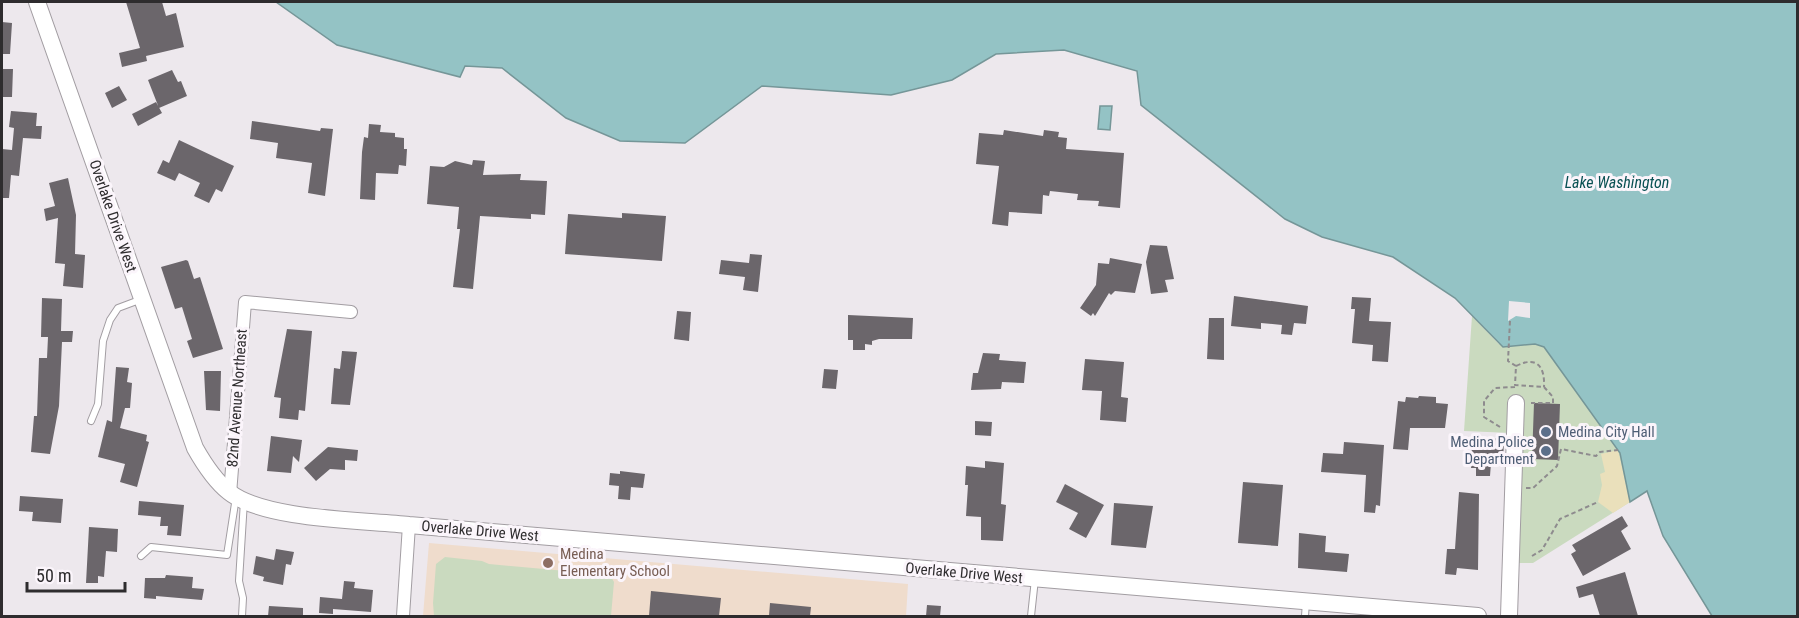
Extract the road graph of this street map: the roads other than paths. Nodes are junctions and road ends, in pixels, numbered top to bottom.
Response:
1 (37, 2) edge
2 (142, 299) junction
3 (351, 312) dead end
4 (1523, 403) road end
5 (91, 421) dead end
6 (237, 497) junction
7 (410, 525) junction
8 (141, 556) dead end
9 (1035, 579) junction
10 (1305, 609) edge
11 (242, 616) edge
12 (402, 616) edge
13 (1031, 616) edge
14 (1478, 616) edge
15 (1509, 616) edge

1 - 2 street, Overlake Drive West
2 - 5 lane
2 - 6 street, Overlake Drive West
3 - 6 street, 82nd Avenue Northeast
4 - 15 street
6 - 7 street, Overlake Drive West
6 - 8 lane
6 - 11 lane
7 - 9 street, Overlake Drive West
7 - 12 street
9 - 10 street, Overlake Drive West
9 - 13 lane
10 - 14 street, Overlake Drive West

